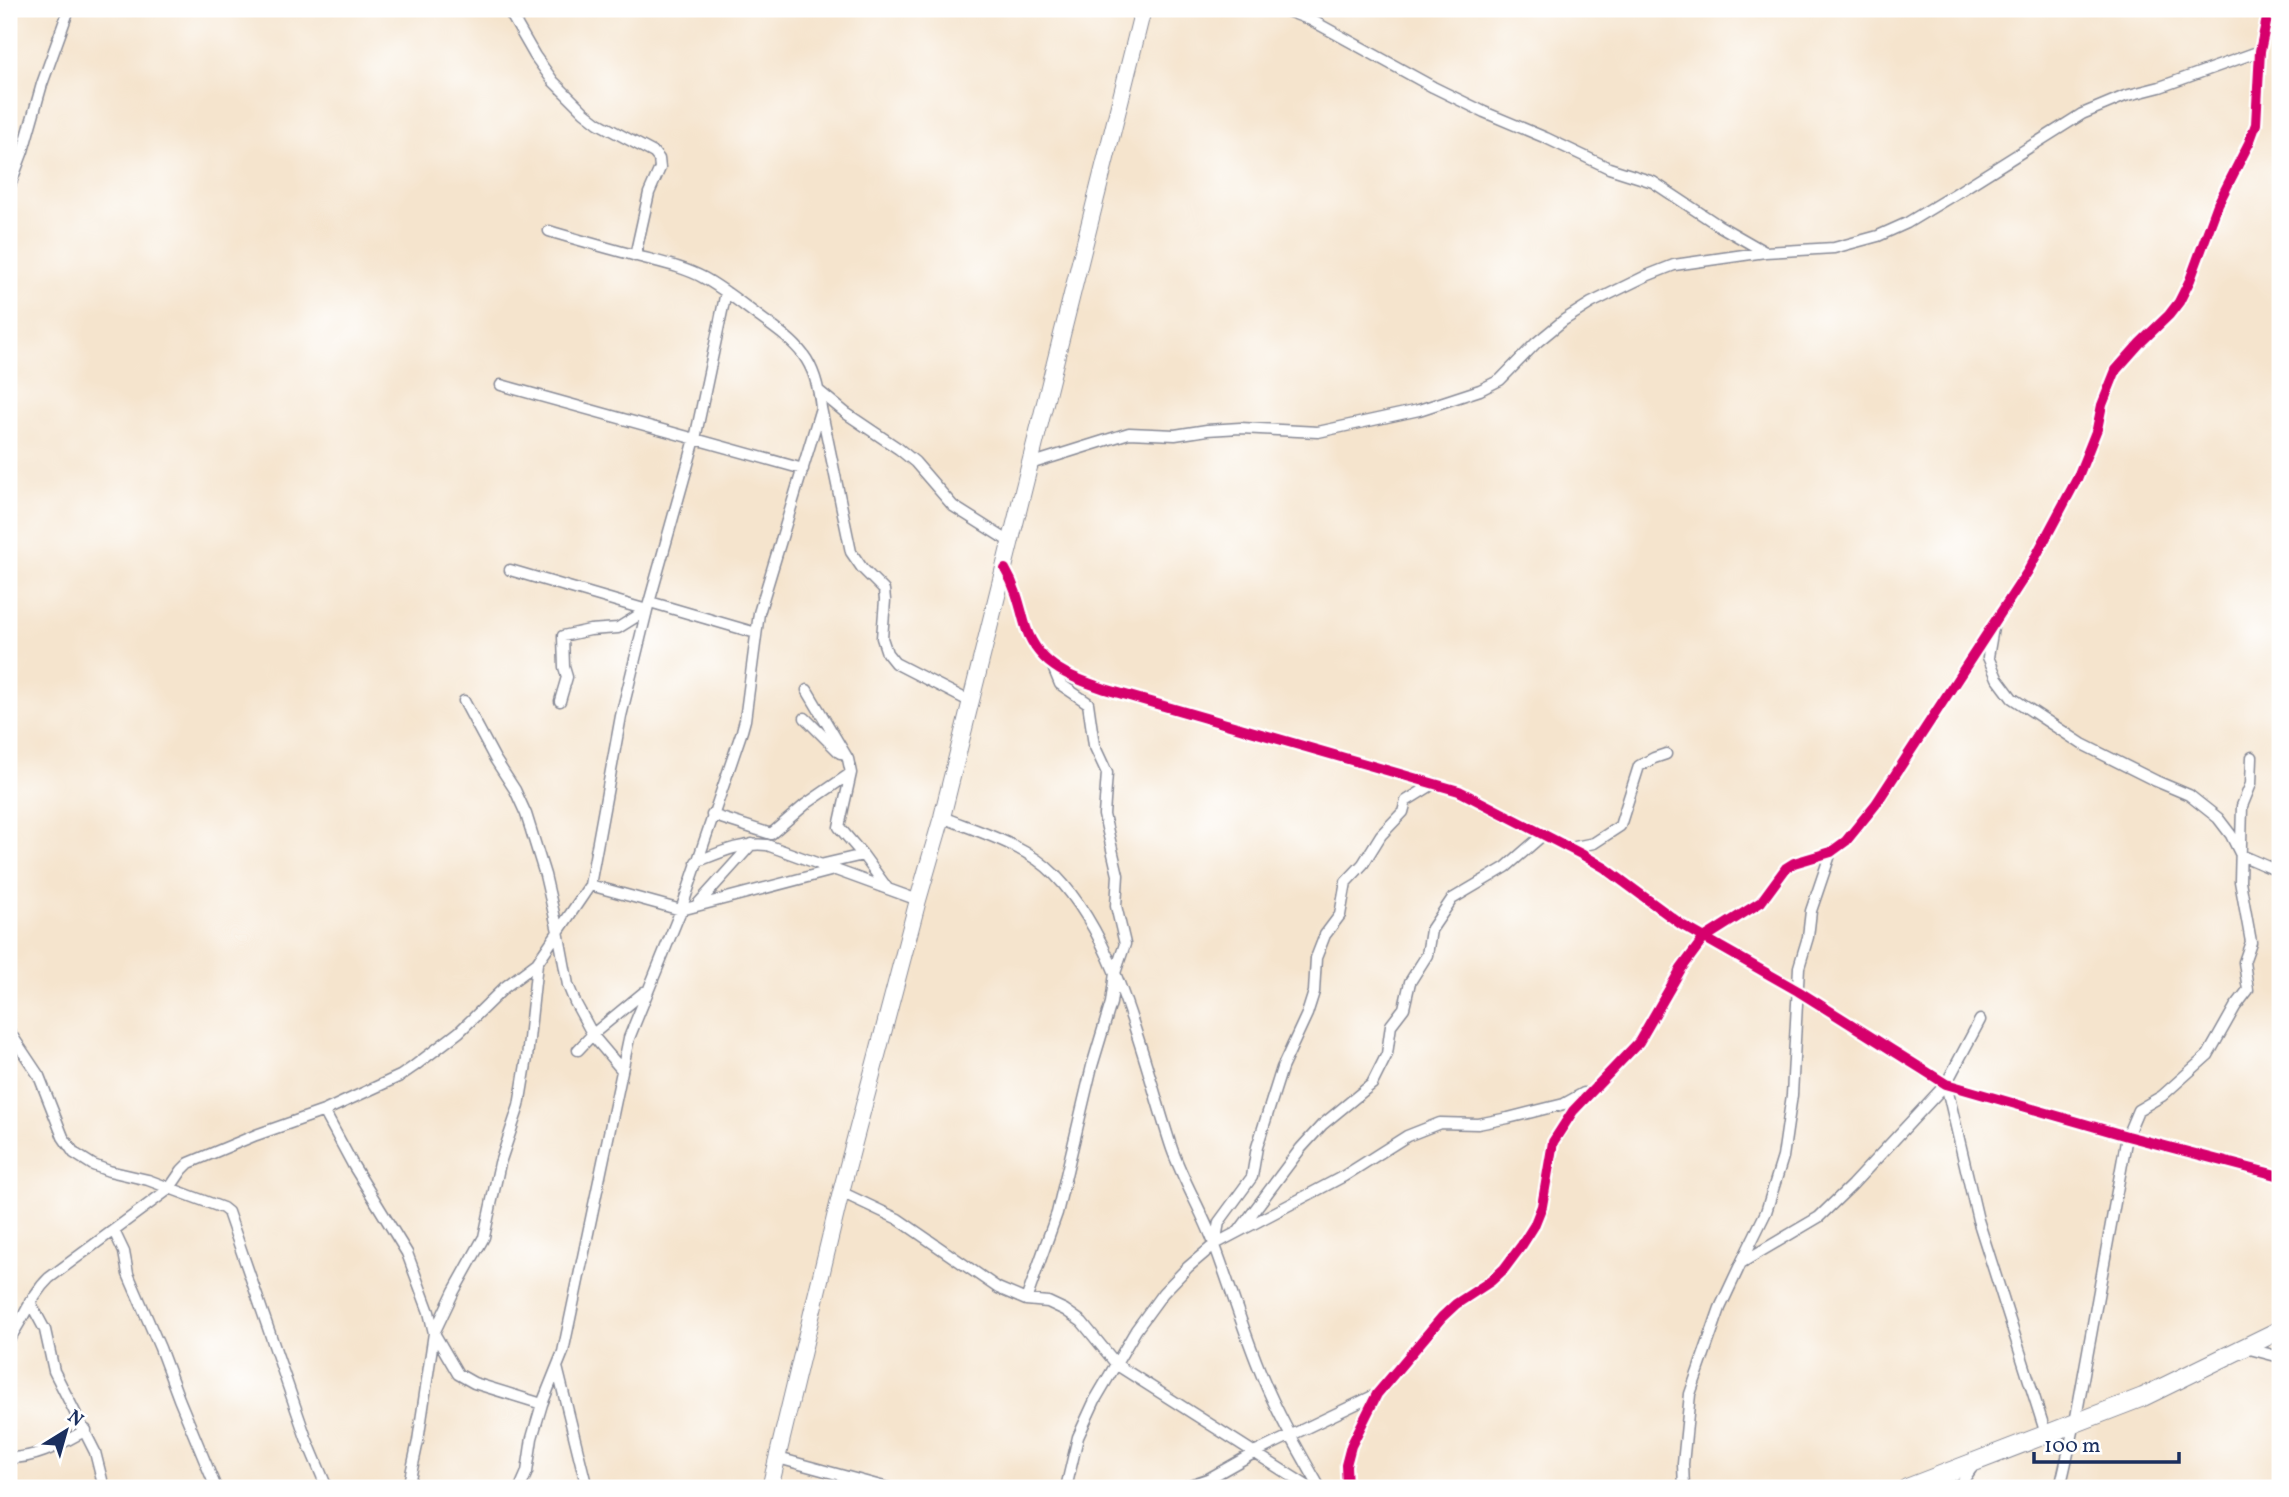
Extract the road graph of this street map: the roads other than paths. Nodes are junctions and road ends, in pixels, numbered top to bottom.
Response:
1 (69, 9) edge
2 (508, 9) edge
3 (1143, 9) edge
4 (1282, 9) edge
5 (2269, 9) edge
6 (2260, 51) junction
7 (9, 188) edge
8 (549, 231) dead end
9 (1765, 252) junction
10 (635, 256) junction
11 (726, 292) junction
12 (501, 385) dead end
13 (819, 391) junction
14 (821, 408) junction
15 (695, 439) junction
16 (1030, 464) junction
17 (803, 469) junction
18 (1010, 542) junction
19 (1004, 569) junction
20 (510, 570) dead end
21 (649, 606) junction
22 (1993, 623) junction
23 (756, 633) junction
24 (1053, 667) junction
25 (807, 690) dead end
26 (464, 701) dead end
27 (560, 701) dead end
28 (971, 702) junction
29 (806, 718) dead end
30 (1666, 754) dead end
31 (846, 757) junction
32 (2252, 757) dead end
33 (851, 773) junction
34 (1435, 783) junction
35 (712, 815) junction
36 (942, 817) junction
37 (1544, 834) junction
38 (752, 844) junction
39 (1570, 848) junction
40 (1831, 852) junction
41 (863, 855) junction
42 (2241, 855) junction
43 (696, 862) junction
44 (820, 864) junction
45 (834, 870) junction
46 (2280, 872) edge
47 (590, 886) junction
48 (888, 889) junction
49 (918, 900) junction
50 (696, 906) junction
51 (681, 910) junction
52 (558, 931) junction
53 (1704, 938) junction
54 (537, 963) junction
55 (1115, 973) junction
56 (648, 990) junction
57 (1798, 991) junction
58 (1980, 1020) dead end
59 (9, 1031) edge
60 (593, 1034) junction
61 (578, 1050) dead end
62 (622, 1070) junction
63 (1946, 1084) junction
64 (1598, 1085) junction
65 (324, 1111) junction
66 (2127, 1136) junction
67 (2280, 1176) edge
68 (169, 1189) junction
69 (841, 1192) junction
70 (114, 1230) junction
71 (1237, 1233) junction
72 (1214, 1244) junction
73 (1741, 1263) junction
74 (1026, 1300) junction
75 (30, 1302) junction
76 (2280, 1330) edge
77 (434, 1333) junction
78 (9, 1339) edge
79 (2243, 1348) junction
80 (2280, 1357) edge
81 (1117, 1365) junction
82 (557, 1367) junction
83 (1377, 1394) junction
84 (542, 1404) junction
85 (2075, 1423) junction
86 (86, 1430) junction
87 (2046, 1434) junction
88 (1290, 1435) junction
89 (1254, 1452) junction
90 (9, 1458) edge
91 (778, 1458) junction
92 (1977, 1461) junction
93 (104, 1488) edge
94 (216, 1488) edge
95 (327, 1488) edge
96 (408, 1488) edge
97 (520, 1488) edge
98 (587, 1488) edge
99 (770, 1488) edge
100 (888, 1488) edge
101 (1066, 1488) edge
102 (1181, 1488) edge
103 (1310, 1488) edge
104 (1320, 1488) edge
105 (1347, 1488) edge
106 (1684, 1488) edge
107 (1907, 1488) edge
108 (1958, 1488) edge
109 (2060, 1488) edge

1 - 7 street
2 - 10 street
3 - 16 main road
4 - 9 street
5 - 6 street
6 - 9 street
6 - 22 street
8 - 10 street
9 - 16 street
10 - 11 street
11 - 13 street
11 - 15 street
12 - 15 street
13 - 14 street
13 - 18 street
14 - 17 street
14 - 28 street
15 - 17 street
15 - 21 street
16 - 18 main road
17 - 23 street
18 - 19 main road
19 - 24 street
19 - 28 main road
20 - 21 street
21 - 23 street
21 - 27 street
21 - 47 street
22 - 40 street
22 - 42 street
23 - 35 street
24 - 34 street
24 - 55 street
25 - 31 street
26 - 52 street
28 - 36 main road
29 - 31 street
30 - 39 street
31 - 33 street
32 - 42 street
33 - 35 street
33 - 41 street
34 - 37 street
34 - 72 street
35 - 43 street
36 - 49 main road
36 - 55 street
37 - 39 street
37 - 71 street
38 - 43 street
38 - 44 street
38 - 50 street
39 - 53 street
40 - 53 street
40 - 57 street
41 - 44 street
41 - 48 street
42 - 46 street
42 - 66 street
43 - 51 street
44 - 45 street
45 - 48 street
45 - 50 street
47 - 51 street
47 - 52 street
48 - 49 street
49 - 69 main road
50 - 51 street
51 - 56 street
52 - 54 street
52 - 60 street
53 - 57 street
53 - 64 street
54 - 65 street
54 - 77 street
55 - 72 street
55 - 74 street
56 - 60 street
56 - 62 street
57 - 63 street
57 - 73 street
58 - 63 street
59 - 68 street
60 - 61 street
60 - 62 street
62 - 82 street
63 - 66 street
63 - 73 street
63 - 87 street
64 - 71 street
64 - 83 street
65 - 68 street
65 - 77 street
66 - 67 street
66 - 85 street
68 - 70 street
68 - 95 street
69 - 74 street
69 - 91 main road
70 - 75 street
70 - 94 street
71 - 72 street
72 - 81 street
72 - 88 street
73 - 106 street
74 - 81 street
75 - 78 street
75 - 86 street
76 - 79 highway
77 - 84 street
77 - 96 street
79 - 80 street
79 - 85 highway
81 - 89 street
81 - 101 street
82 - 84 street
82 - 98 street
83 - 88 street
83 - 105 street
84 - 97 street
85 - 87 highway
85 - 109 street
86 - 90 street
86 - 93 street
87 - 92 highway
88 - 89 street
88 - 104 street
89 - 102 street
89 - 103 street
91 - 99 main road
91 - 100 street
92 - 107 highway
92 - 108 street

